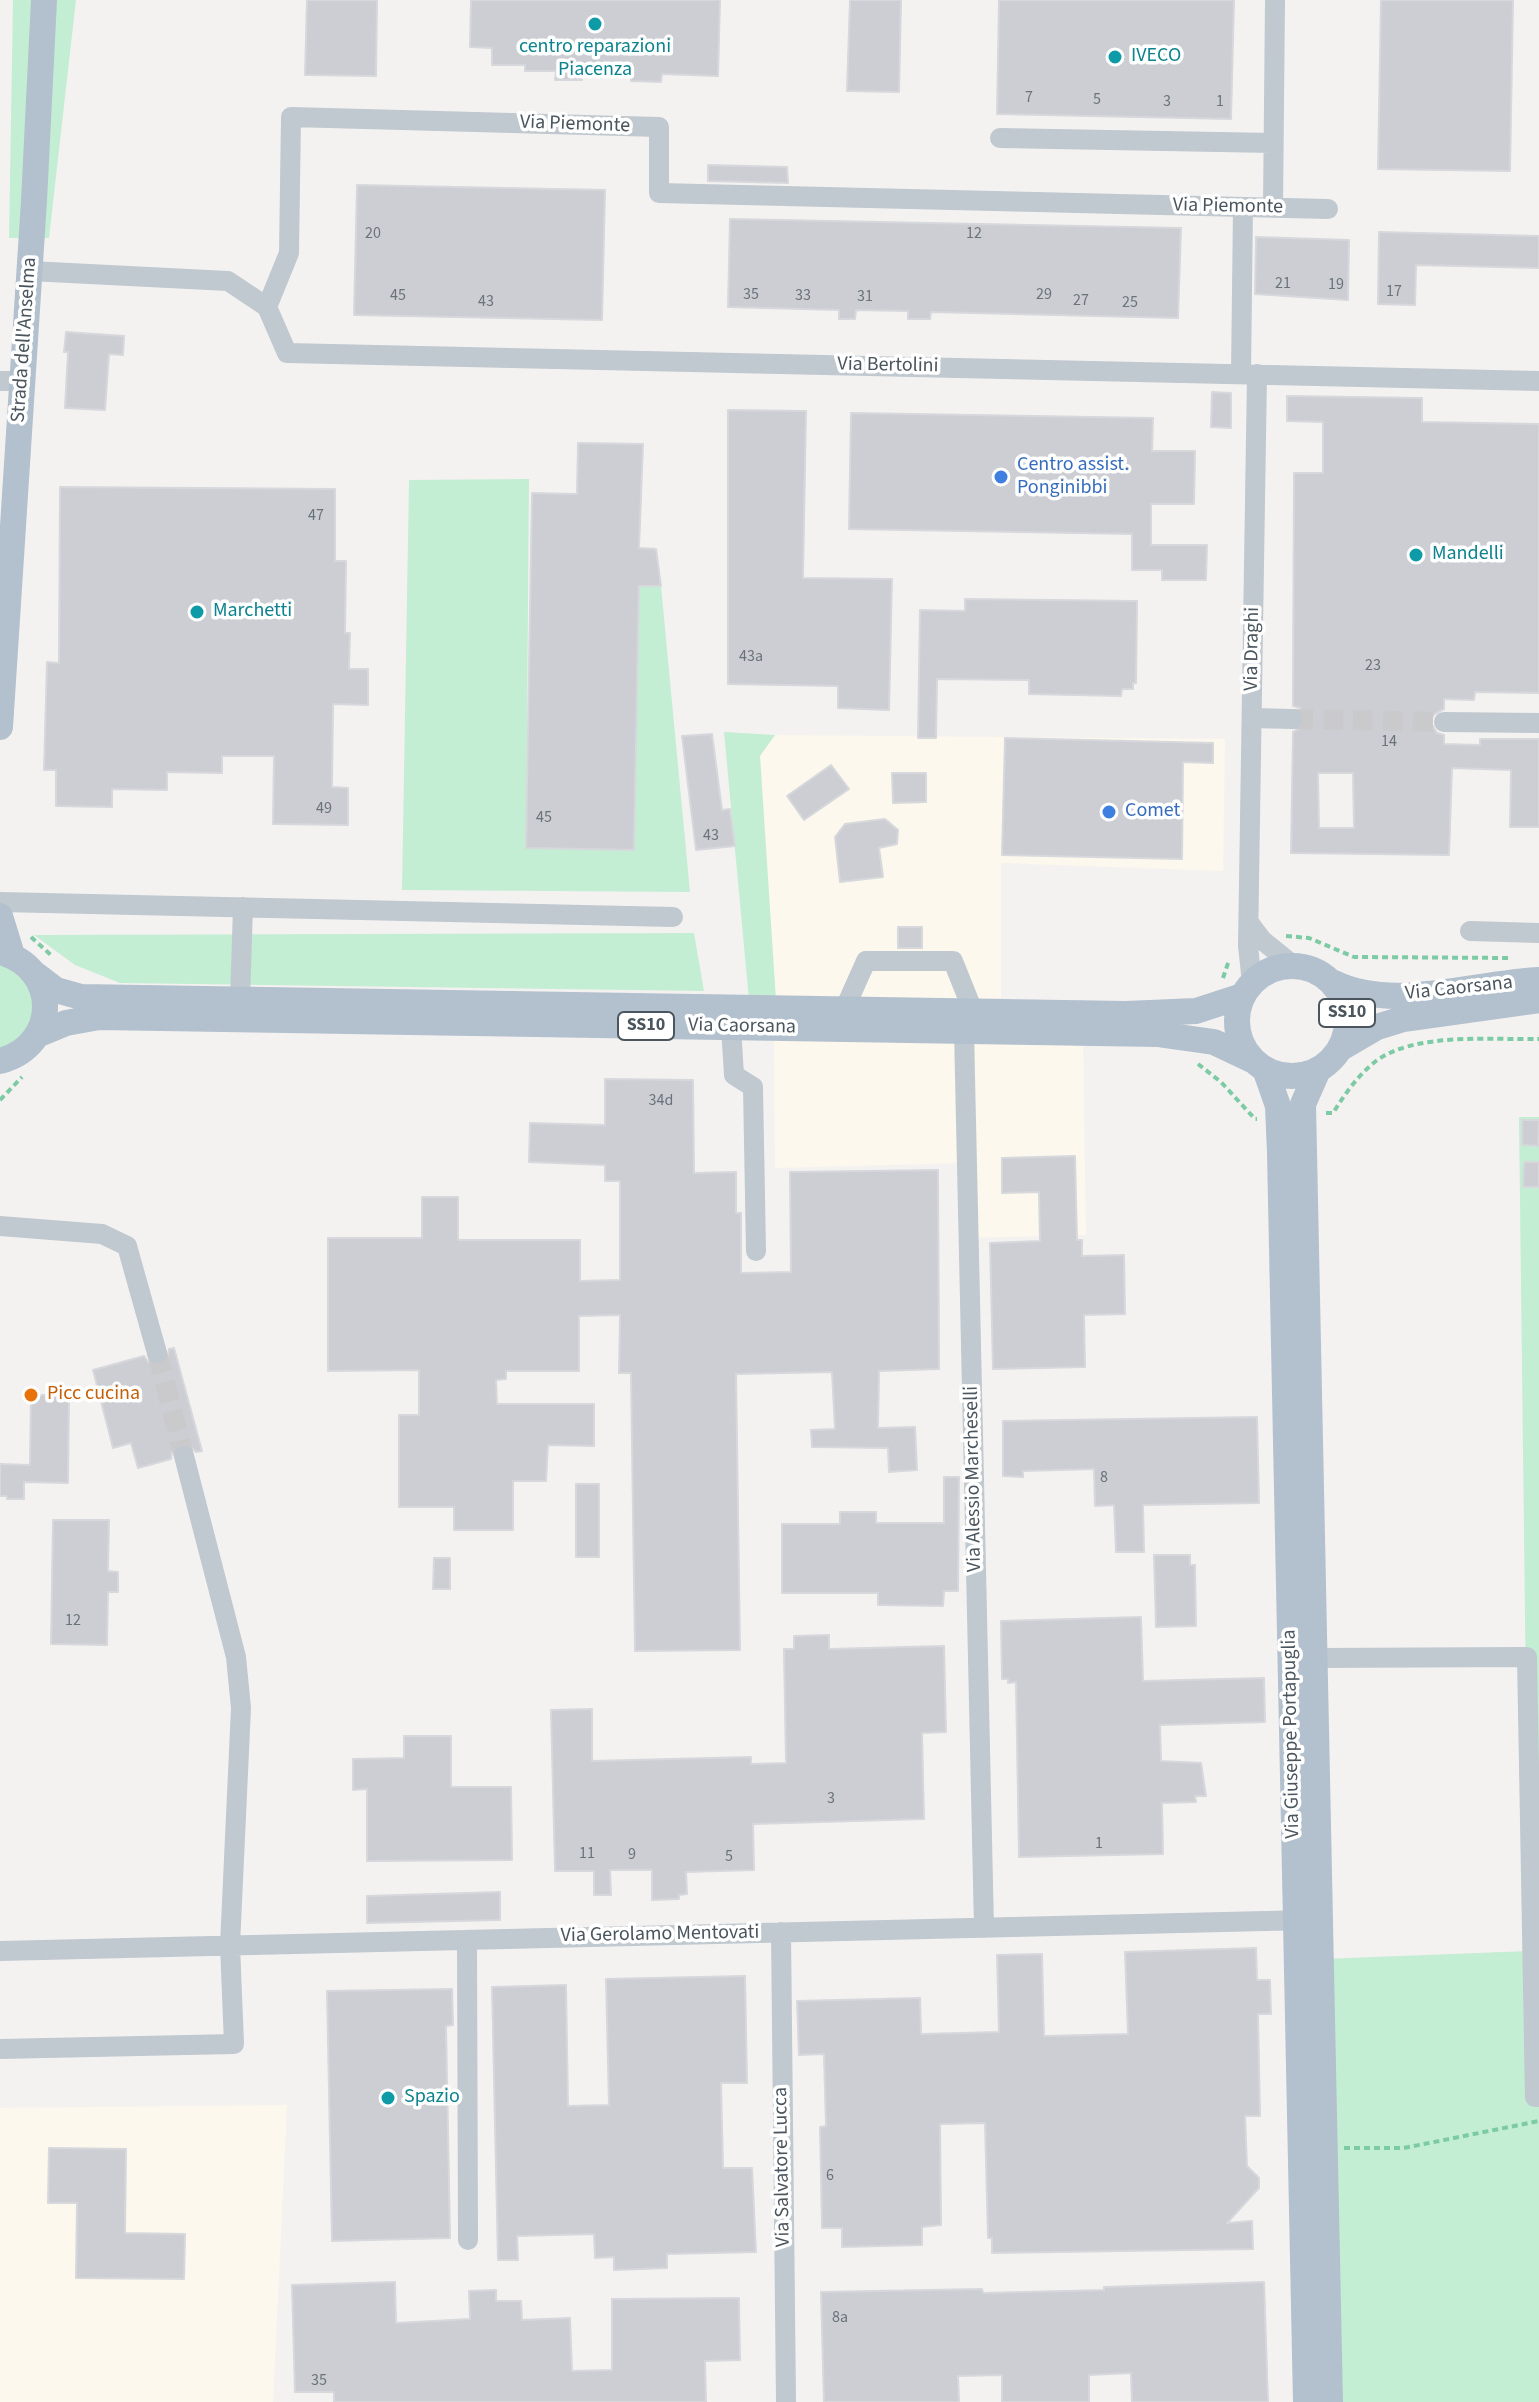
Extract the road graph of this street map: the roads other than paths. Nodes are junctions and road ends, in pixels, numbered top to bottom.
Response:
1 (44, 0) edge
2 (1275, 0) edge
3 (1000, 138) dead end
4 (1273, 143) junction
5 (1243, 207) junction
6 (1273, 208) junction
7 (1328, 209) dead end
8 (30, 271) junction
9 (267, 307) junction
10 (1249, 374) junction
11 (11, 381) edge
12 (1539, 381) edge
13 (7, 521) edge
14 (1252, 718) junction
15 (1293, 719) tunnel mouth
16 (1444, 722) tunnel mouth
17 (1539, 723) edge
18 (0, 727) edge
19 (0, 902) edge
20 (243, 907) junction
21 (673, 917) dead end
22 (11, 923) edge
23 (1470, 931) dead end
24 (1539, 933) edge
25 (1253, 937) junction
26 (6, 953) edge
27 (1293, 965) junction
28 (45, 967) junction
29 (1539, 980) edge
30 (1334, 983) junction
31 (1238, 987) junction
32 (240, 1000) junction
33 (1539, 1000) edge
34 (845, 1008) junction
35 (968, 1021) junction
36 (731, 1027) junction
37 (37, 1035) junction
38 (1341, 1048) junction
39 (1258, 1064) junction
40 (10, 1066) edge
41 (1318, 1070) junction
42 (1291, 1116) junction
43 (0, 1226) edge
44 (756, 1251) dead end
45 (157, 1353) tunnel mouth
46 (184, 1456) tunnel mouth
47 (1315, 1658) junction
48 (1308, 1920) junction
49 (984, 1928) junction
50 (781, 1932) junction
51 (467, 1940) junction
52 (230, 1945) junction
53 (0, 1951) edge
54 (0, 2049) edge
55 (1539, 2097) edge
56 (468, 2240) dead end
57 (786, 2402) edge
58 (1306, 2402) edge
59 (1330, 2402) edge

1 - 8 main road, Strada dell'Anselma
2 - 4 street
3 - 4 street
4 - 6 street
5 - 6 street, Via Piemonte
5 - 9 street, Via Piemonte
5 - 10 street, Via Draghi
6 - 7 street, Via Piemonte
8 - 9 street
8 - 11 main road, Strada dell'Anselma
9 - 10 street, Via Bertolini
10 - 12 street, Via Bertolini
10 - 14 street, Via Draghi
11 - 13 main road, Strada dell'Anselma
13 - 18 main road, Strada dell'Anselma
14 - 15 street
14 - 25 street, Via Draghi
16 - 17 street
19 - 20 street
20 - 21 street
20 - 32 street
22 - 26 main road
23 - 24 street
25 - 27 street
25 - 31 street, Via Draghi
26 - 28 main road, SS10
27 - 30 main road, SS10
27 - 31 main road, SS10
28 - 32 main road, Via Caorsana / SS10
28 - 37 main road
29 - 30 main road, Via Caorsana / SS10
30 - 38 main road, SS10
31 - 35 main road, Via Caorsana / SS10
31 - 39 main road
32 - 34 main road, Via Caorsana / SS10
33 - 38 main road, Via Caorsana / SS10
34 - 35 main road, Via Caorsana / SS10
34 - 35 street
35 - 36 main road, Via Caorsana / SS10
35 - 39 main road, Via Caorsana / SS10
35 - 49 street, Via Alessio Marcheselli
36 - 37 main road, Via Caorsana / SS10
36 - 44 street
37 - 40 main road, SS10
38 - 41 main road, SS10
39 - 41 main road, SS10
39 - 42 main road, Via Giuseppe Portapuglia
41 - 42 main road, Via Giuseppe Portapuglia
42 - 47 main road, Via Giuseppe Portapuglia
42 - 48 main road, Via Giuseppe Portapuglia
43 - 45 street
46 - 52 street
47 - 48 main road, Via Giuseppe Portapuglia
47 - 55 street
48 - 49 street, Via Gerolamo Mentovati
48 - 58 main road, Via Giuseppe Portapuglia
48 - 59 main road, Via Giuseppe Portapuglia
49 - 50 street, Via Gerolamo Mentovati
50 - 51 street, Via Gerolamo Mentovati
50 - 57 street, Via Salvatore Lucca
51 - 52 street, Via Gerolamo Mentovati
51 - 56 street
52 - 53 street, Via Gerolamo Mentovati
52 - 54 street

